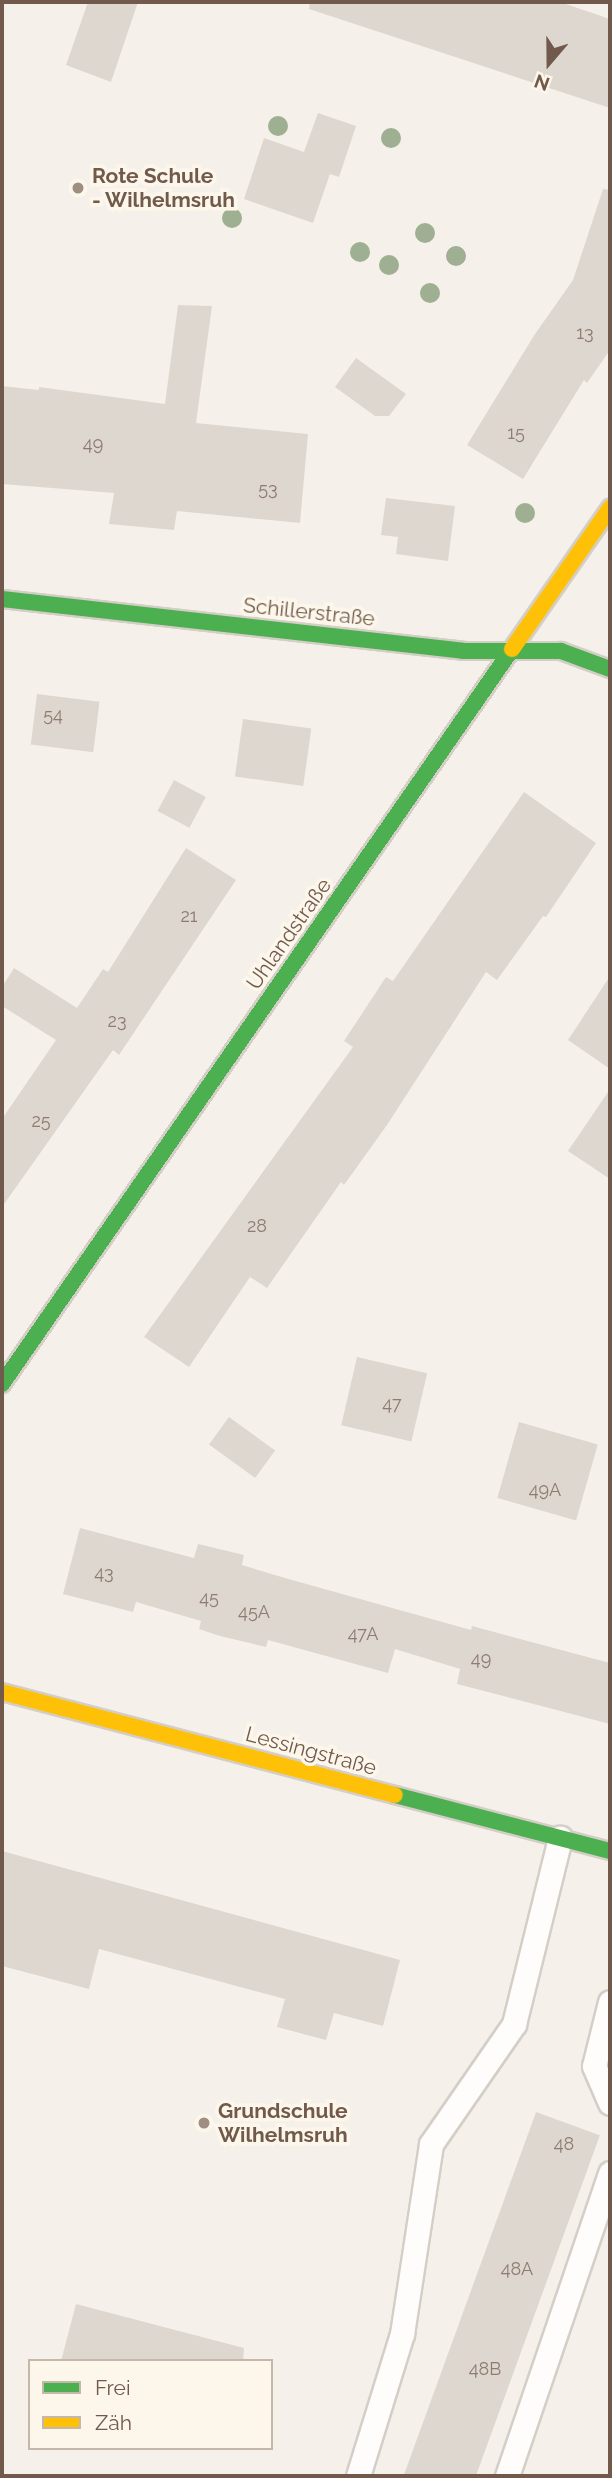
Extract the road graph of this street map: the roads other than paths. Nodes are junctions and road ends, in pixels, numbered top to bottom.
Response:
1 (610, 508) edge
2 (2, 599) edge
3 (512, 649) junction
4 (610, 669) edge
5 (2, 1384) edge
6 (2, 1692) edge
7 (560, 1838) junction
8 (610, 1851) edge
9 (610, 2002) edge
10 (610, 2103) edge
11 (610, 2174) edge
12 (358, 2476) edge
13 (507, 2476) edge

1 - 3 street, Uhlandstraße
2 - 3 street, Schillerstraße
3 - 4 street, Schillerstraße
3 - 5 street, Uhlandstraße
6 - 7 street, Lessingstraße
7 - 8 street, Lessingstraße
7 - 12 lane
9 - 10 lane
11 - 13 lane

